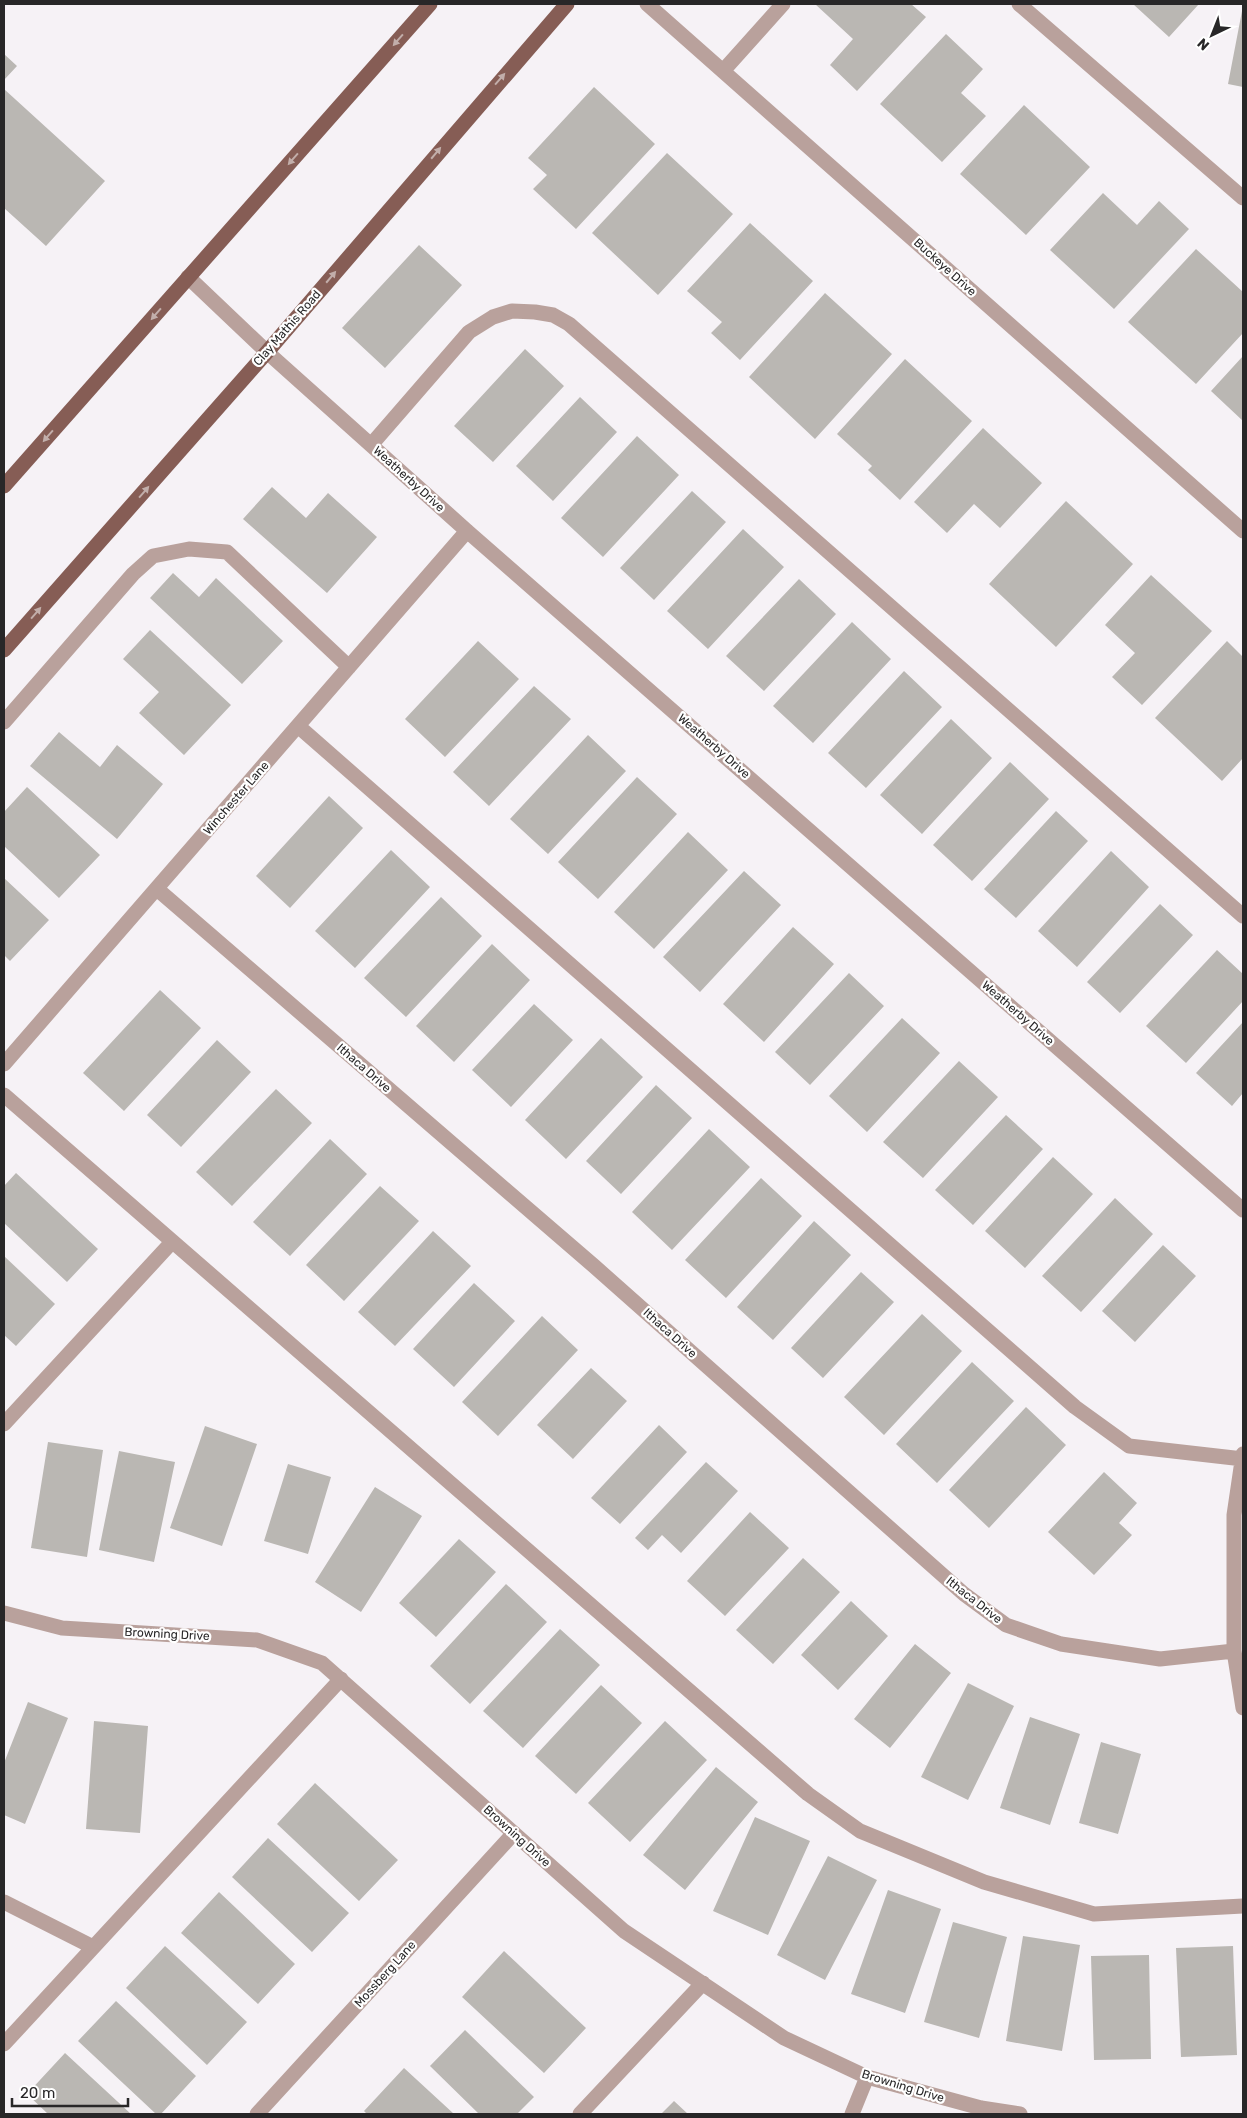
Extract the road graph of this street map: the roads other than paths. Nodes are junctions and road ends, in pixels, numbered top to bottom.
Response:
1 (430, 4) edge
2 (566, 4) edge
3 (647, 4) edge
4 (783, 4) edge
5 (1019, 4) edge
6 (723, 70) junction
7 (1243, 198) edge
8 (188, 278) junction
9 (267, 352) junction
10 (371, 445) junction
11 (4, 486) edge
12 (467, 531) junction
13 (1243, 531) edge
14 (4, 650) edge
15 (349, 667) junction
16 (4, 722) edge
17 (298, 726) junction
18 (157, 889) junction
19 (1243, 916) edge
20 (4, 1064) edge
21 (4, 1095) edge
22 (1243, 1210) edge
23 (172, 1242) junction
24 (4, 1424) edge
25 (1243, 1456) edge
26 (4, 1613) edge
27 (1234, 1651) junction
28 (341, 1680) junction
29 (1243, 1708) edge
30 (514, 1833) junction
31 (4, 1902) edge
32 (1243, 1906) edge
33 (93, 1947) junction
34 (702, 1983) junction
35 (4, 2044) edge
36 (867, 2077) junction
37 (257, 2114) edge
38 (580, 2114) edge
39 (852, 2114) edge
40 (1020, 2114) edge

1 -> 8 main road
9 -> 2 main road, Clay Mathis Road
3 - 6 street, Buckeye Drive
4 - 6 street
5 - 7 street
6 - 13 street, Buckeye Drive
8 - 9 street, Weatherby Drive
8 -> 11 main road
9 - 10 street, Weatherby Drive
14 -> 9 main road, Clay Mathis Road
10 - 12 street, Weatherby Drive
10 - 19 street
12 - 15 street, Winchester Lane
12 - 22 street, Weatherby Drive
15 - 16 street
15 - 17 street, Winchester Lane
17 - 18 street, Winchester Lane
17 - 25 street
18 - 20 street, Winchester Lane
18 - 27 street, Ithaca Drive
21 - 23 street
23 - 24 street
23 - 32 street
25 - 27 street
26 - 28 street, Browning Drive
27 - 29 street
28 - 30 street, Browning Drive
28 - 33 street
30 - 34 street, Browning Drive
30 - 37 street, Mossberg Lane
31 - 33 street
33 - 35 street
34 - 36 street, Browning Drive
34 - 38 street
36 - 39 street
36 - 40 street, Browning Drive

